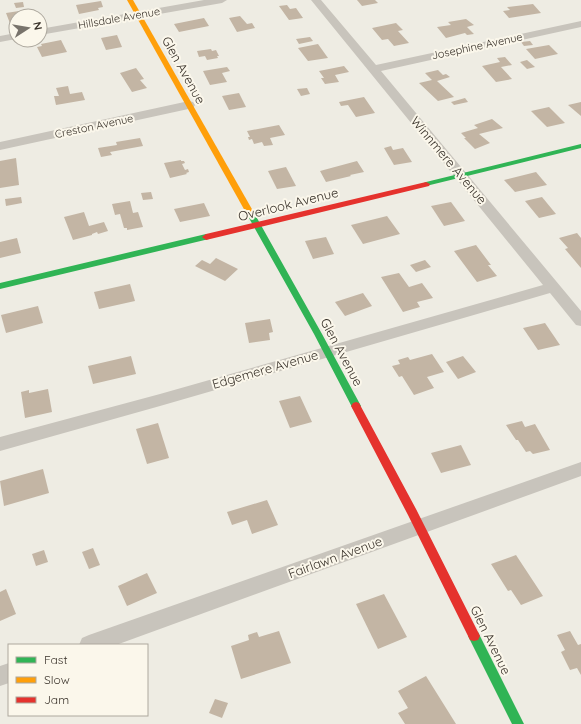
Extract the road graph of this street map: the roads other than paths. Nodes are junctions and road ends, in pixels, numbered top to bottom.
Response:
1 (130, 0) edge
2 (222, 0) edge
3 (316, 0) edge
4 (138, 15) junction
5 (581, 24) edge
6 (48, 31) edge
7 (373, 69) junction
8 (189, 105) junction
9 (0, 146) edge
10 (581, 146) edge
11 (461, 175) junction
12 (258, 225) junction
13 (0, 286) edge
14 (553, 287) junction
15 (581, 320) edge
16 (327, 352) junction
17 (0, 444) edge
18 (581, 469) edge
19 (420, 526) junction
20 (92, 644) edge
21 (518, 724) edge

1 - 4 street, Glen Avenue
2 - 4 street, Hillsdale Avenue
3 - 7 street, Winnmere Avenue
4 - 6 street, Hillsdale Avenue
4 - 8 street, Glen Avenue
5 - 7 street, Josephine Avenue
7 - 11 street, Winnmere Avenue
8 - 9 street, Creston Avenue
8 - 12 street, Glen Avenue
10 - 11 street, Overlook Avenue
11 - 12 street, Overlook Avenue
11 - 14 street, Winnmere Avenue
12 - 13 street, Overlook Avenue
12 - 16 street, Glen Avenue
14 - 15 street, Winnmere Avenue
14 - 16 street, Edgemere Avenue
16 - 17 street, Edgemere Avenue
16 - 19 street, Glen Avenue
18 - 19 street, Fairlawn Avenue
19 - 20 street, Fairlawn Avenue
19 - 21 street, Glen Avenue

